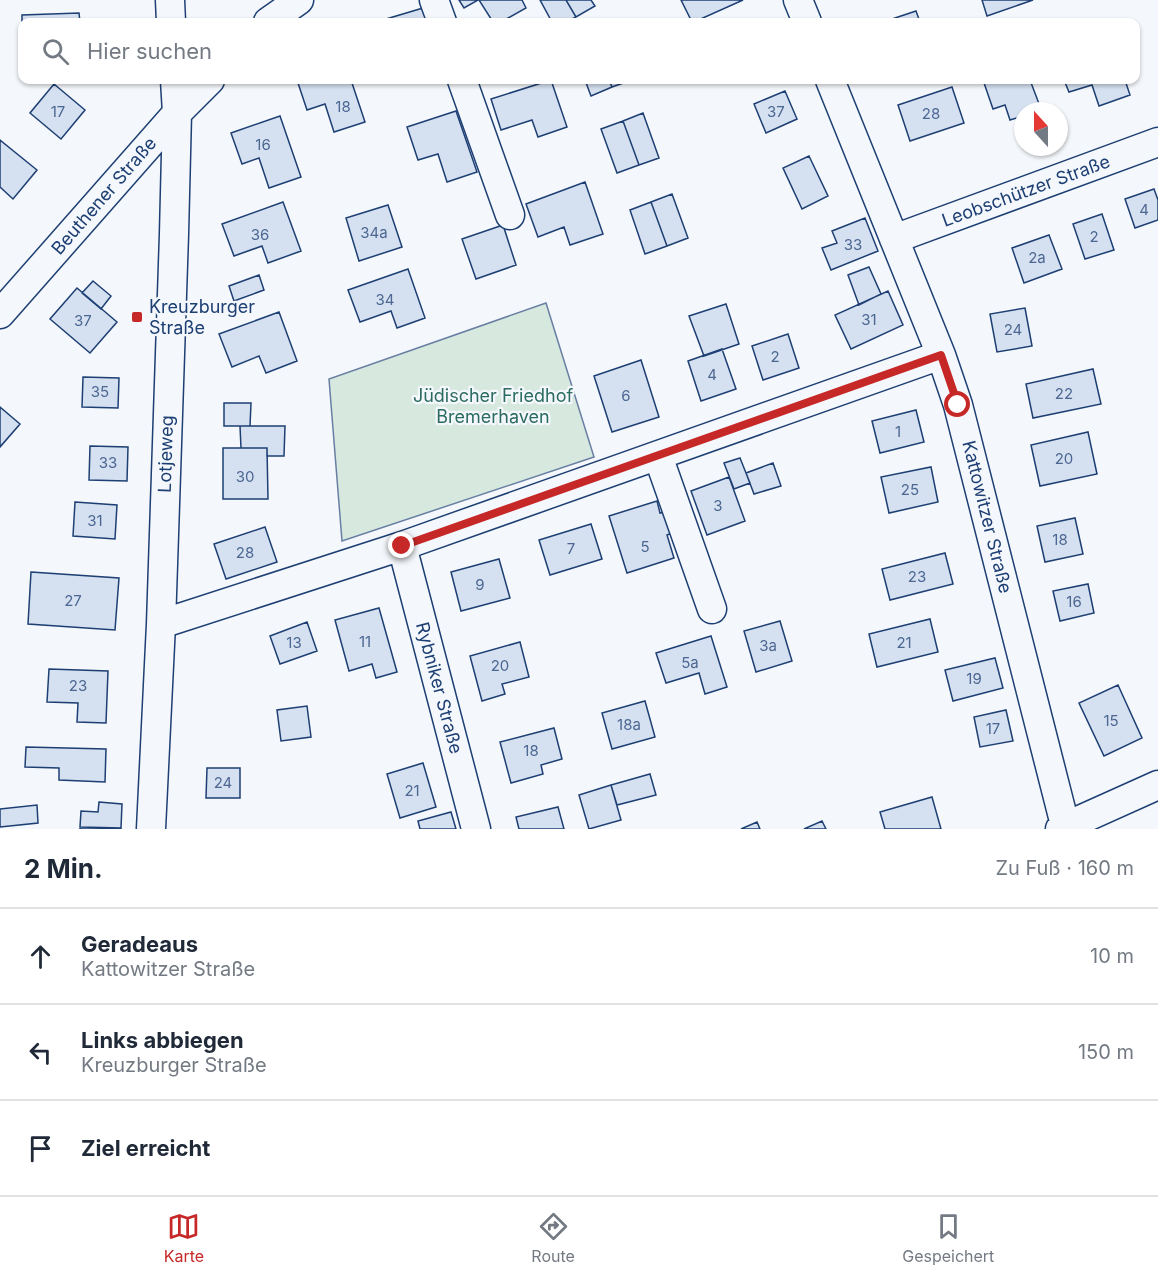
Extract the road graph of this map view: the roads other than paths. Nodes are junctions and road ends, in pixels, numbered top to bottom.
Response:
1 (170, 0) edge
2 (299, 0) edge
3 (434, 0) edge
4 (798, 0) edge
5 (171, 18) edge
6 (273, 18) edge
7 (441, 18) edge
8 (805, 18) edge
9 (174, 84) edge
10 (206, 84) edge
11 (463, 84) edge
12 (832, 84) edge
13 (177, 113) junction
14 (1158, 142) edge
15 (510, 215) dead end
16 (894, 240) junction
17 (0, 314) edge
18 (941, 355) junction
19 (658, 456) junction
20 (402, 546) junction
21 (712, 609) dead end
22 (161, 624) junction
23 (1158, 785) edge
24 (1064, 828) edge
25 (151, 829) edge
26 (476, 829) edge

1 - 5 street
2 - 6 street
3 - 7 street
4 - 8 street
9 - 13 street, Lotjeweg
10 - 13 street, Beuthener Straße
11 - 15 street
12 - 16 street, Kattowitzer Straße
13 - 17 street, Beuthener Straße
13 - 22 street, Lotjeweg
14 - 16 street, Leobschützer Straße
16 - 18 street, Kattowitzer Straße
18 - 19 street
18 - 24 street, Kattowitzer Straße
19 - 20 street
19 - 21 street
20 - 22 street
20 - 26 street, Rybniker Straße
22 - 25 street, Lotjeweg
23 - 24 street

